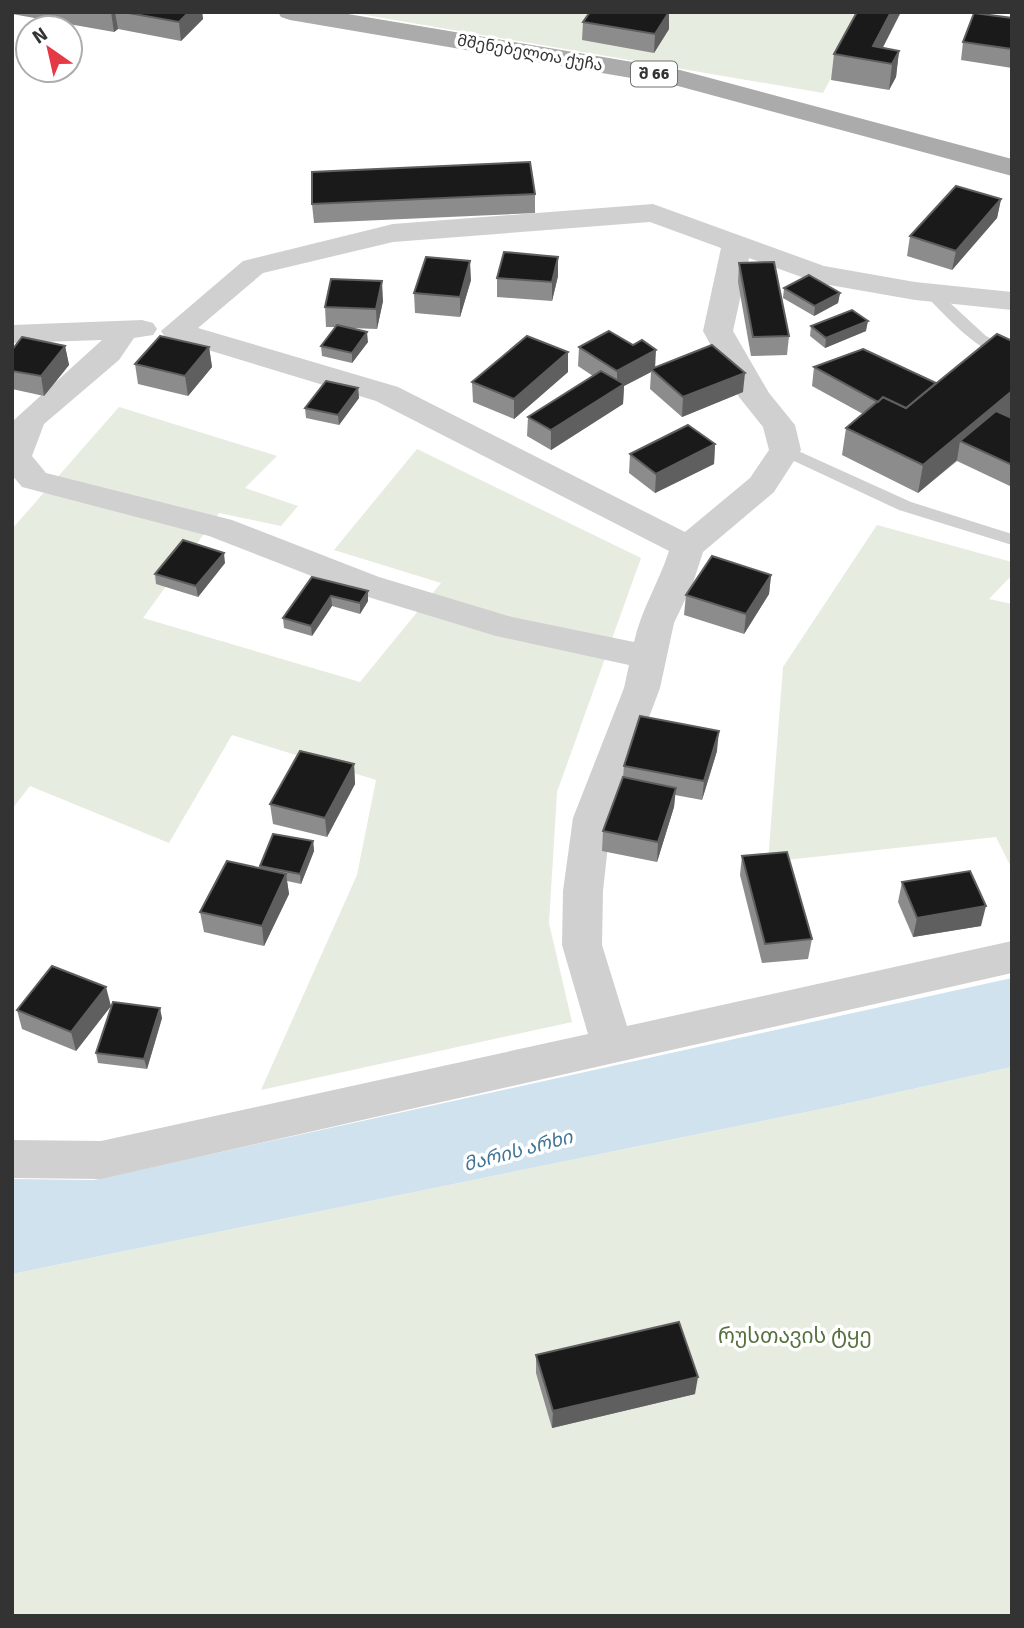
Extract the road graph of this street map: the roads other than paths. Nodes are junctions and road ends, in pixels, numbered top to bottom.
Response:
1 (290, 12) edge
2 (1012, 168) edge
3 (737, 244) junction
4 (931, 293) junction
5 (1012, 301) edge
6 (125, 329) junction
7 (176, 331) junction
8 (12, 334) edge
9 (1012, 355) edge
10 (785, 450) junction
11 (1012, 540) edge
12 (688, 547) junction
13 (649, 657) junction
14 (1012, 957) edge
15 (612, 1046) junction
16 (12, 1159) edge

1 - 2 main road, მშენებელთა ქუჩა / შ 66
3 - 4 street
3 - 7 street
3 - 10 street
4 - 5 street
4 - 9 lane
6 - 7 street
6 - 8 street
6 - 13 street
7 - 12 street
10 - 11 lane
10 - 12 street
12 - 13 street
13 - 15 street
14 - 15 street
15 - 16 street

